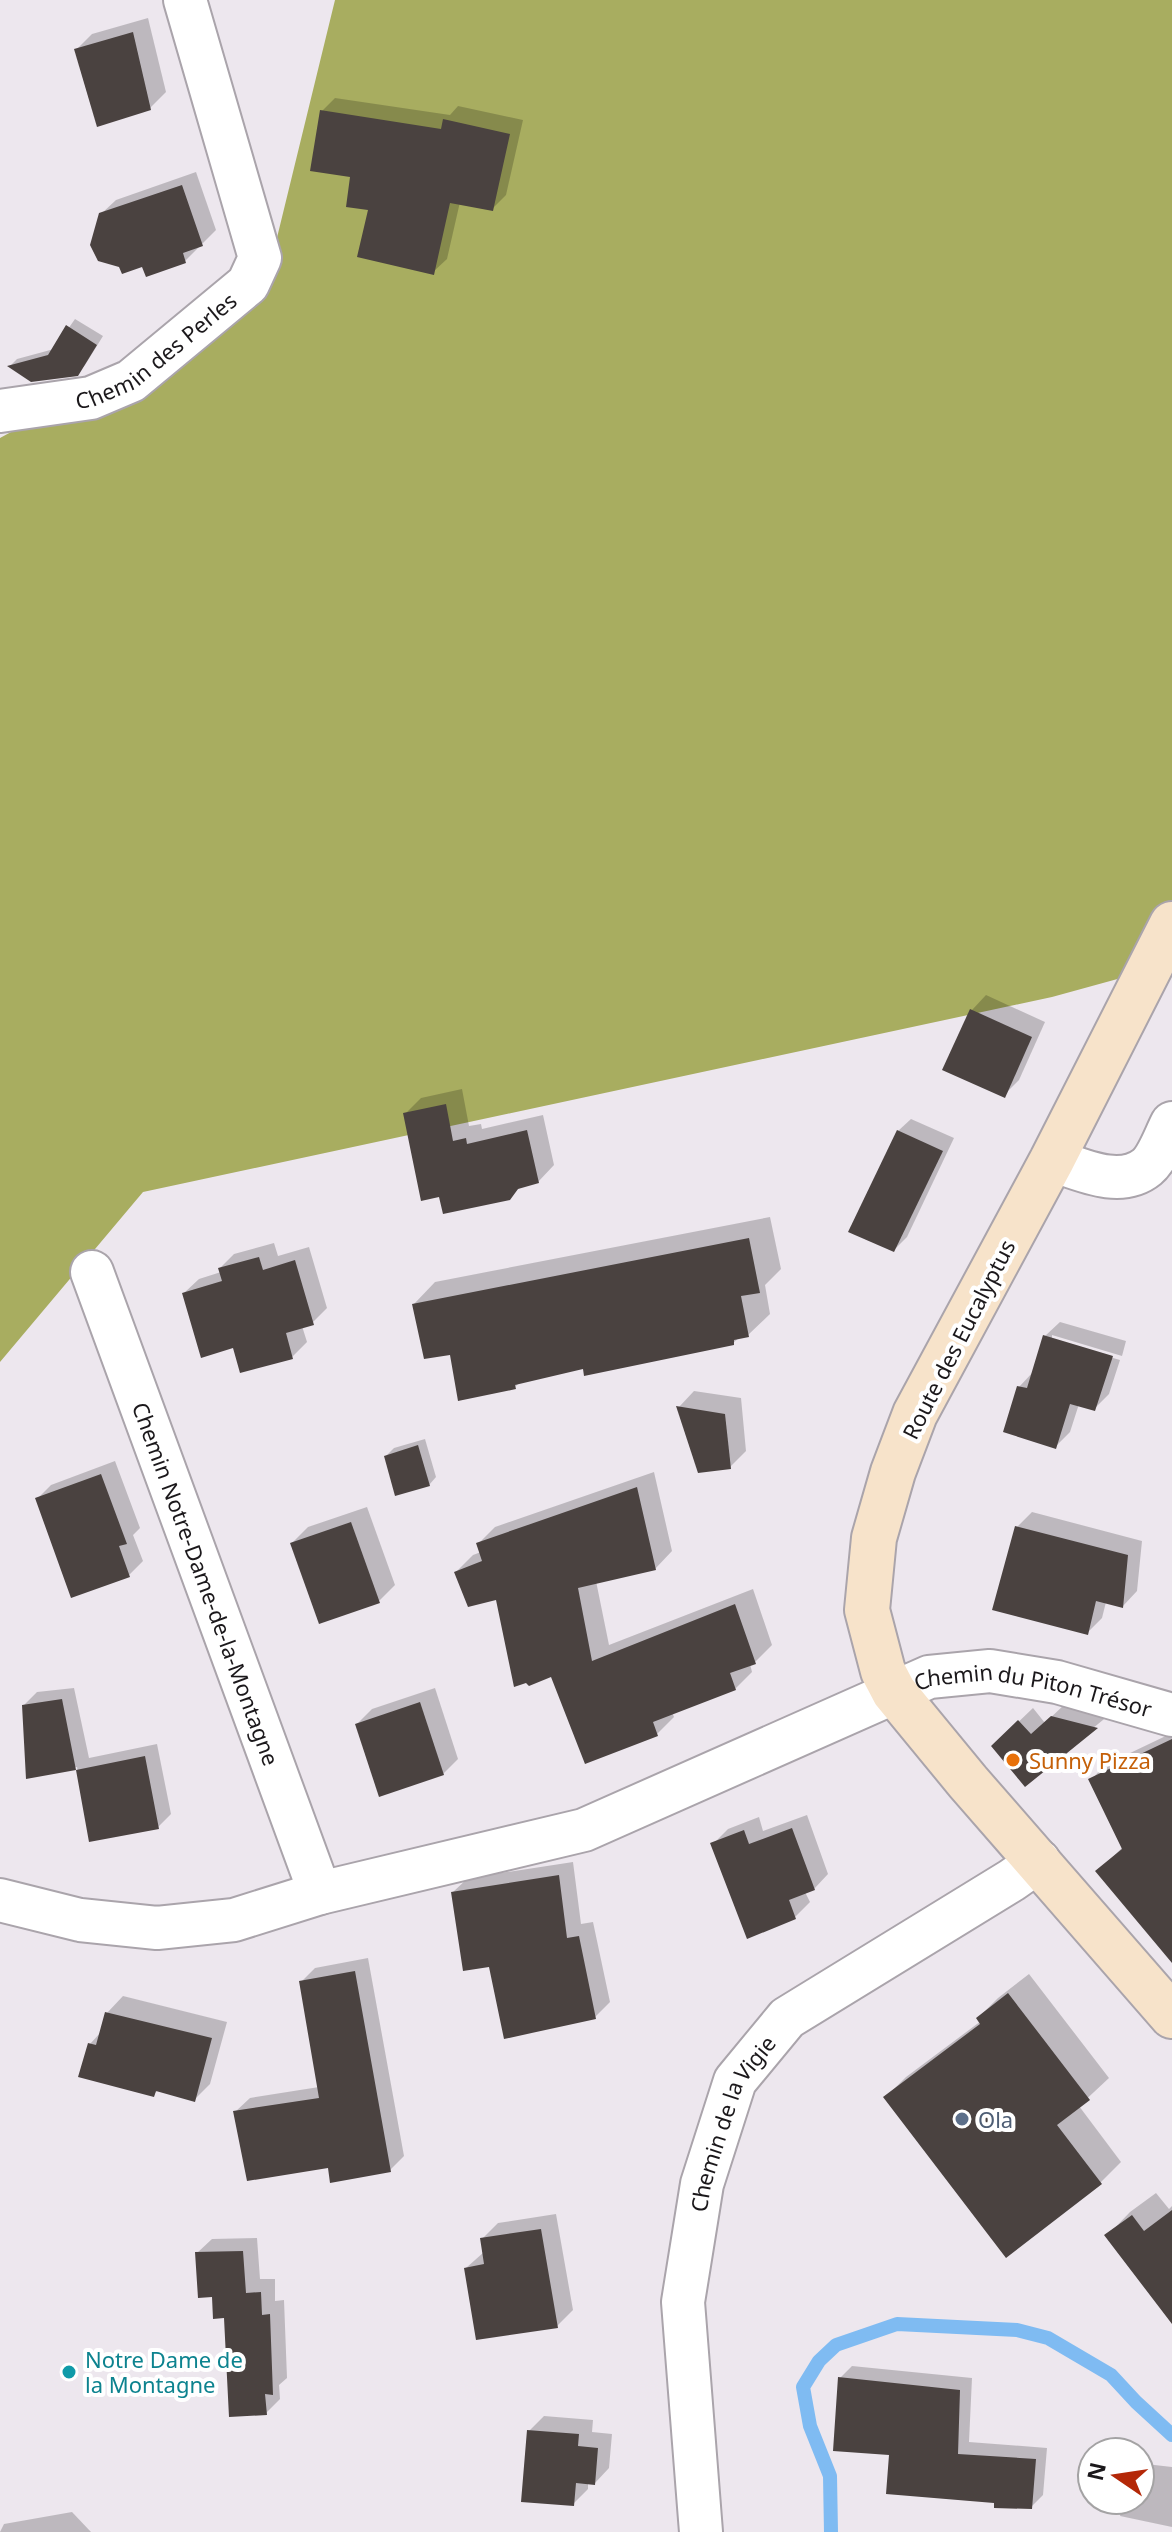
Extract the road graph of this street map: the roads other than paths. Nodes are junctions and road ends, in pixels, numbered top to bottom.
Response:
1 (185, 0) edge
2 (0, 411) edge
3 (1172, 924) edge
4 (1172, 1123) edge
5 (1052, 1160) junction
6 (92, 1272) dead end
7 (894, 1692) junction
8 (1172, 1715) edge
9 (1039, 1861) junction
10 (320, 1893) junction
11 (0, 1900) edge
12 (1172, 2016) edge
13 (701, 2532) edge

1 - 2 street, Chemin des Perles
3 - 5 main road, Route des Eucalyptus
4 - 5 street
5 - 7 main road, Route des Eucalyptus
6 - 10 street, Chemin Notre-Dame-de-la-Montagne
7 - 8 street, Chemin du Piton Trésor
7 - 9 main road, Route des Eucalyptus
7 - 10 street
9 - 12 main road, Route des Eucalyptus
9 - 13 street, Chemin de la Vigie
10 - 11 street

